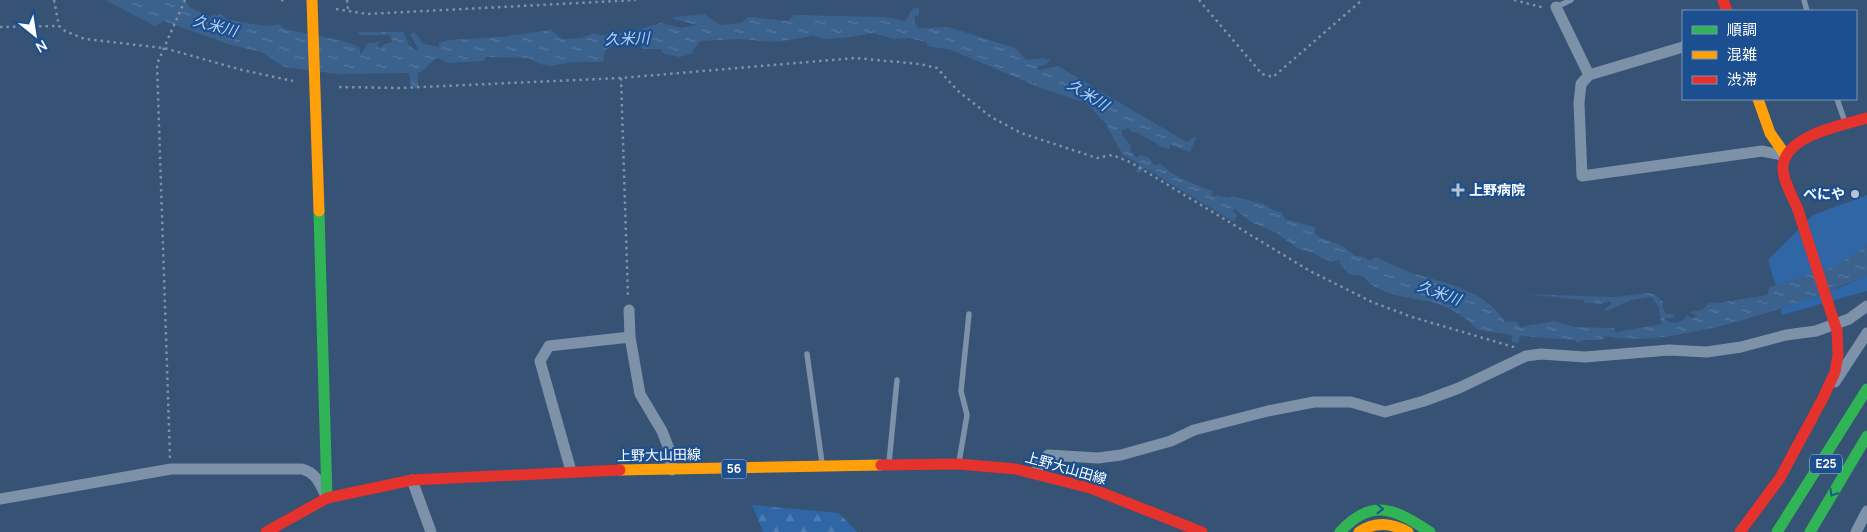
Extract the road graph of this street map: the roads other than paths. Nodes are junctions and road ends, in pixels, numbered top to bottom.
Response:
1 (312, 0) edge
2 (1571, 0) edge
3 (1556, 7) joint
4 (1682, 47) edge
5 (1590, 75) junction
6 (1758, 100) edge
7 (1837, 100) edge
8 (1867, 118) edge
9 (1846, 124) junction
10 (1786, 156) junction
11 (1867, 306) edge
12 (629, 310) road end
13 (969, 314) dead end
14 (1867, 333) edge
15 (630, 337) junction
16 (807, 354) dead end
17 (897, 380) dead end
18 (1867, 388) edge
19 (1823, 398) junction
20 (1867, 398) edge
21 (1867, 436) edge
22 (1867, 454) edge
23 (958, 464) junction
24 (889, 465) junction
25 (822, 467) junction
26 (672, 470) junction
27 (572, 471) junction
28 (1037, 474) junction
29 (412, 480) junction
30 (327, 498) junction
31 (0, 499) edge
32 (1843, 499) dead end
33 (1867, 511) edge
34 (266, 532) edge
35 (431, 532) edge
36 (1202, 532) edge
37 (1340, 532) edge
38 (1359, 532) edge
39 (1408, 532) edge
40 (1430, 532) edge
41 (1740, 532) edge
42 (1776, 532) edge
43 (1786, 532) edge
44 (1810, 532) edge
45 (1856, 532) edge

1 - 30 main road, bridge
2 - 3 lane
3 - 5 street
4 - 5 street
5 - 10 street
6 - 10 main road
7 - 9 lane
8 - 9 main road
9 - 10 main road
10 - 19 main road, bridge
11 - 28 street
12 - 15 street
13 - 23 lane
14 - 19 street
15 - 26 street
15 - 27 street
16 - 25 lane
17 - 24 lane
18 - 42 main road
19 - 41 main road
20 - 43 main road, E25
21 -> 44 main road, E25
22 - 32 main road
23 - 24 main road, 上野大山田線 / 56
23 - 28 main road, 上野大山田線 / 56
24 - 25 main road, 上野大山田線 / 56
25 - 26 main road, 上野大山田線 / 56
26 - 27 main road, 上野大山田線 / 56
27 - 29 main road, 上野大山田線 / 56
28 - 36 main road, 上野大山田線 / 56
29 - 30 main road, 上野大山田線 / 56
29 - 35 street
30 - 31 street
30 - 34 main road, 上野大山田線 / 56
33 - 45 street
37 -> 40 main road
38 - 39 main road

